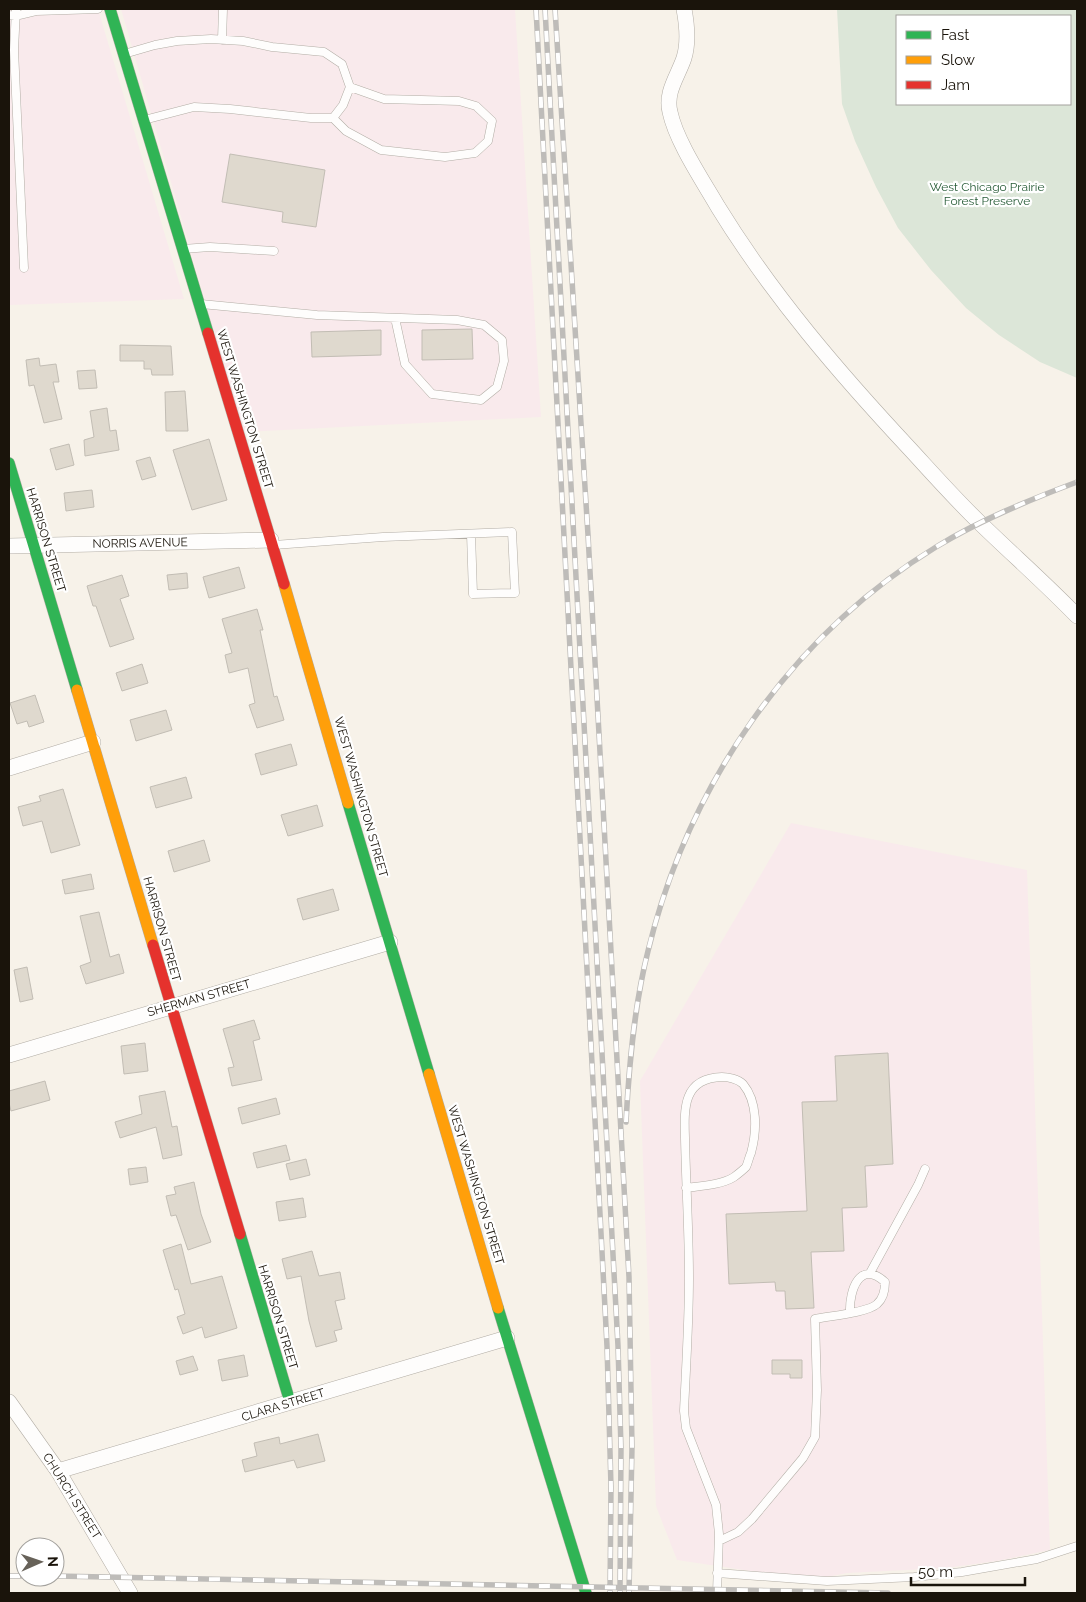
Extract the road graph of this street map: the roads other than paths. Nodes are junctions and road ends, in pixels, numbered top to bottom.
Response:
1 (98, 9) edge
2 (110, 9) edge
3 (222, 9) edge
4 (684, 9) edge
5 (13, 13) edge
6 (222, 40) junction
7 (124, 54) junction
8 (350, 87) junction
9 (334, 118) junction
10 (144, 120) junction
11 (183, 249) junction
12 (274, 252) dead end
13 (24, 268) dead end
14 (200, 304) junction
15 (395, 318) junction
16 (9, 463) edge
17 (471, 534) junction
18 (271, 542) junction
19 (9, 546) edge
20 (34, 546) junction
21 (1077, 616) edge
22 (93, 742) junction
23 (9, 768) edge
24 (390, 942) junction
25 (171, 1006) junction
26 (9, 1055) edge
27 (925, 1169) dead end
28 (686, 1188) junction
29 (870, 1273) junction
30 (850, 1313) junction
31 (507, 1338) junction
32 (9, 1402) edge
33 (290, 1402) junction
34 (58, 1471) junction
35 (719, 1542) junction
36 (1077, 1546) edge
37 (717, 1573) junction
38 (130, 1593) edge
39 (586, 1593) edge
40 (716, 1593) edge

1 - 5 lane
2 - 7 main road, WEST WASHINGTON STREET
3 - 6 lane
4 - 21 street
5 - 13 lane
6 - 7 lane
6 - 8 lane
7 - 10 main road, WEST WASHINGTON STREET
8 - 9 lane
8 - 9 lane
9 - 10 lane
10 - 11 main road, WEST WASHINGTON STREET
11 - 12 lane
11 - 14 main road, WEST WASHINGTON STREET
14 - 15 lane
14 - 18 main road, WEST WASHINGTON STREET
15 - 15 lane
16 - 20 main road, HARRISON STREET
17 - 17 lane
17 - 18 lane
18 - 20 street, NORRIS AVENUE
18 - 24 main road, WEST WASHINGTON STREET
19 - 20 street, NORRIS AVENUE
20 - 22 main road, HARRISON STREET
22 - 23 street
22 - 25 main road, HARRISON STREET
24 - 25 street, SHERMAN STREET
24 - 31 main road, WEST WASHINGTON STREET
25 - 26 street, SHERMAN STREET
25 - 33 main road, HARRISON STREET
27 - 29 lane
28 - 28 lane
28 - 35 lane
29 - 30 lane
29 - 30 lane
30 - 35 lane
31 - 33 street, CLARA STREET
31 - 39 main road, WEST WASHINGTON STREET
32 - 34 street, CHURCH STREET
33 - 34 street, CLARA STREET
34 - 38 street, CHURCH STREET
35 - 37 lane
36 - 37 lane
37 - 40 lane

